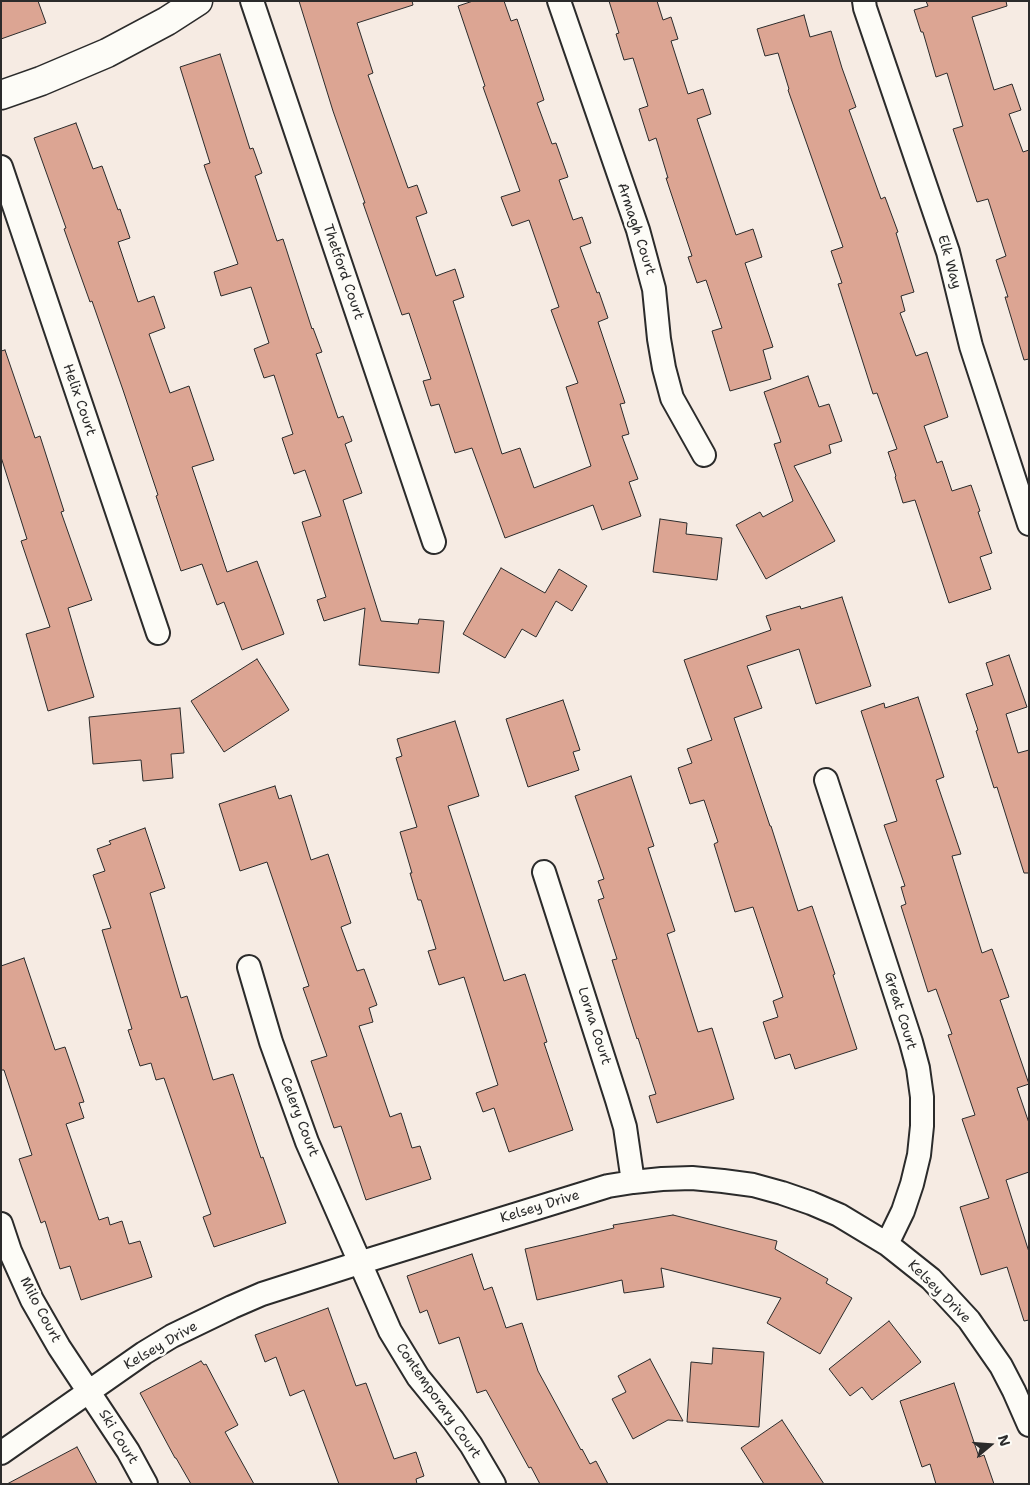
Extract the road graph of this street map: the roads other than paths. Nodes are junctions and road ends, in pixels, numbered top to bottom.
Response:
1 (198, 1) edge
2 (252, 1) edge
3 (559, 1) edge
4 (864, 1) edge
5 (1, 95) edge
6 (1, 167) edge
7 (704, 455) dead end
8 (1029, 524) edge
9 (434, 542) dead end
10 (158, 633) dead end
11 (826, 780) dead end
12 (544, 872) dead end
13 (249, 966) dead end
14 (633, 1182) junction
15 (1, 1224) edge
16 (887, 1244) junction
17 (360, 1263) junction
18 (89, 1391) junction
19 (1029, 1425) edge
20 (1, 1453) edge
21 (146, 1484) edge
22 (494, 1484) edge

1 - 5 street
2 - 9 street, Thetford Court
3 - 7 street, Armagh Court
4 - 8 street, Elk Way
6 - 10 street, Helix Court
11 - 16 street, Great Court
12 - 14 street, Lorna Court
13 - 17 street, Celery Court
14 - 16 street, Kelsey Drive
14 - 17 street, Kelsey Drive
15 - 18 street, Milo Court
16 - 19 street, Kelsey Drive
17 - 18 street, Kelsey Drive
17 - 22 street, Contemporary Court
18 - 20 street, Kelsey Drive
18 - 21 street, Ski Court

